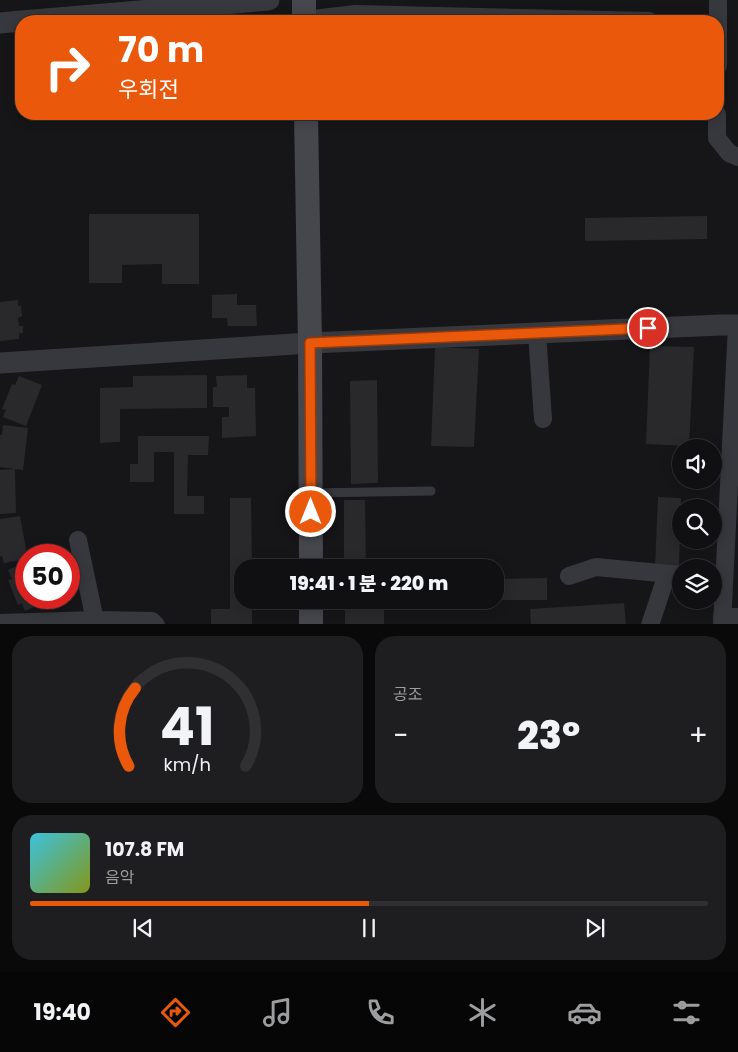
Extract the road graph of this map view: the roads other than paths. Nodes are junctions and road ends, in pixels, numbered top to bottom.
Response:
1 (269, 0) edge
2 (718, 0) edge
3 (304, 14) edge
4 (93, 15) edge
5 (398, 15) edge
6 (718, 15) edge
7 (15, 22) edge
8 (0, 23) edge
9 (306, 120) edge
10 (717, 120) edge
11 (738, 157) edge
12 (738, 325) edge
13 (537, 333) junction
14 (310, 343) junction
15 (0, 363) edge
16 (543, 419) dead end
17 (431, 491) dead end
18 (311, 494) junction
19 (78, 540) dead end
20 (311, 559) edge
21 (720, 559) edge
22 (672, 575) edge
23 (569, 576) dead end
24 (672, 579) edge
25 (722, 593) edge
26 (311, 609) edge
27 (728, 620) edge
28 (96, 622) edge
29 (0, 624) edge
30 (156, 624) edge
31 (311, 624) edge
32 (650, 624) edge

1 - 4 street
2 - 6 street
3 - 5 street
7 - 8 street
9 - 14 main road
10 - 11 street
12 - 13 street
12 - 21 street
13 - 14 street
13 - 16 street
14 - 15 street
14 - 18 main road
17 - 18 lane
18 - 20 main road
19 - 28 street
22 - 23 street
24 - 32 street
25 - 27 street
26 - 31 main road
28 - 29 street
28 - 30 street

